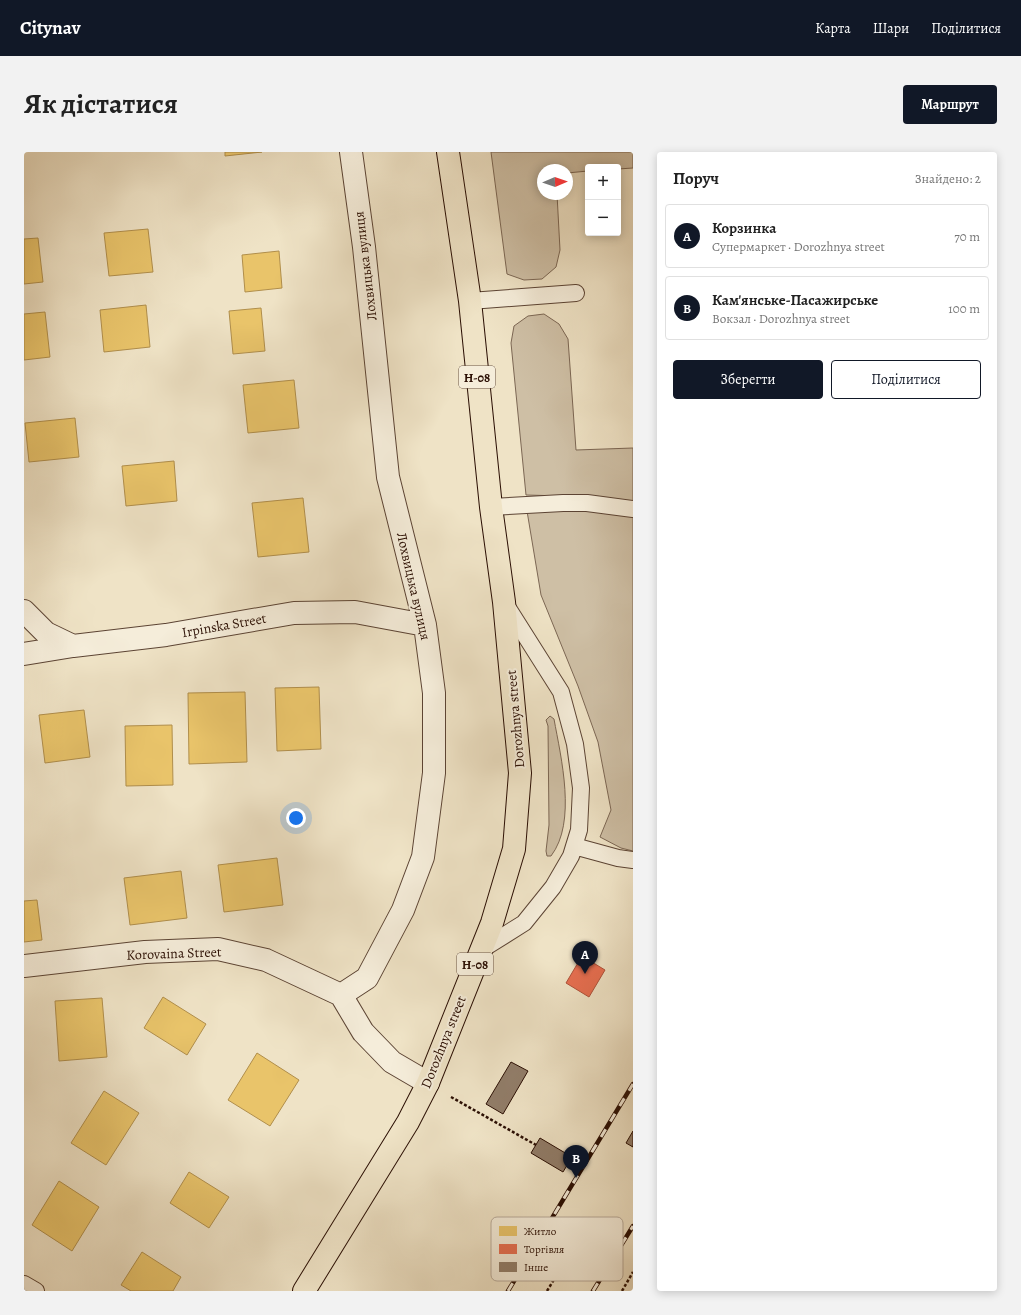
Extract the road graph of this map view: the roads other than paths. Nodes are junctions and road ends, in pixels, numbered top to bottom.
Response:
1 (351, 152) edge
2 (448, 152) edge
3 (576, 293) dead end
4 (470, 302) junction
5 (491, 507) junction
6 (633, 509) edge
7 (504, 602) junction
8 (24, 611) edge
9 (425, 625) junction
10 (73, 646) junction
11 (24, 654) edge
12 (574, 846) junction
13 (633, 860) edge
14 (481, 950) junction
15 (24, 966) edge
16 (341, 995) junction
17 (428, 1083) junction
18 (24, 1284) edge
19 (36, 1291) edge
20 (304, 1291) edge

1 - 9 street, Лохвицька вулиця
2 - 4 main road, Н-08
3 - 4 lane
4 - 5 main road, Н-08
5 - 6 lane
5 - 7 main road, Н-08
7 - 12 lane
7 - 14 main road, Dorozhnya street / Н-08
8 - 10 street
9 - 10 street, Irpinska Street
9 - 16 street, Лохвицька вулиця
10 - 11 street, Irpinska Street
12 - 13 lane
12 - 14 lane
14 - 17 main road, Dorozhnya street / Н-08
15 - 16 street, Korovaina Street
16 - 17 street
17 - 20 main road, Dorozhnya street / Н-08
18 - 19 lane

